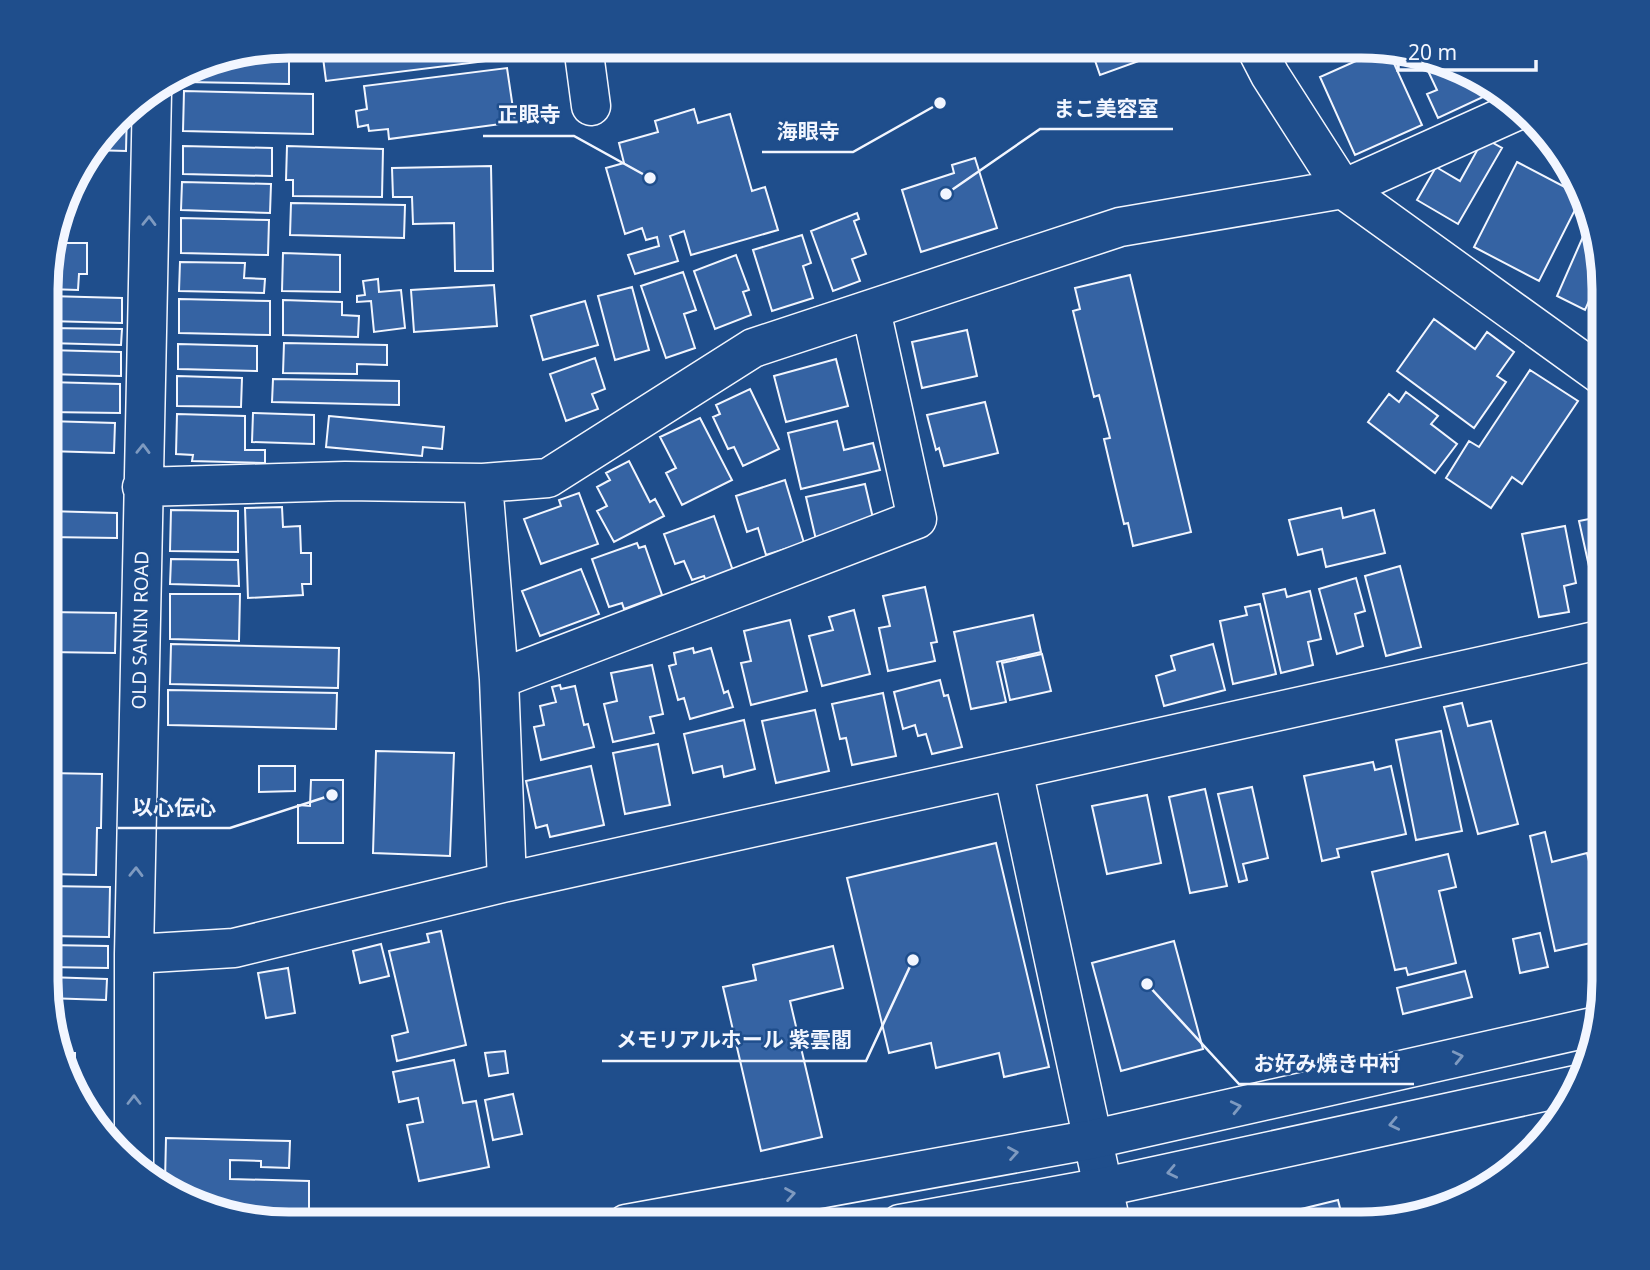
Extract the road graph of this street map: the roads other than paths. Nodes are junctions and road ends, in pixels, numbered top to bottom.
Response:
1 (584, 58) edge
2 (1261, 58) edge
3 (152, 103) edge
4 (590, 106) dead end
5 (1512, 113) edge
6 (1343, 189) junction
7 (871, 310) junction
8 (1592, 368) edge
9 (483, 483) junction
10 (142, 487) junction
11 (1592, 642) edge
12 (499, 680) junction
13 (1013, 770) junction
14 (508, 883) junction
15 (134, 954) junction
16 (1587, 1028) edge
17 (1566, 1087) edge
18 (1094, 1139) junction
19 (134, 1153) edge
20 (1104, 1187) junction
21 (692, 1212) edge
22 (966, 1212) edge
23 (1109, 1212) edge

1 - 4 street
2 - 6 street
10 -> 3 street, OLD SANIN ROAD
5 - 6 street
6 - 7 street
6 - 8 street
7 - 9 street
7 - 12 street
9 - 10 street
9 - 12 street
15 -> 10 street, OLD SANIN ROAD
11 - 13 street
12 - 14 street
13 - 14 street
13 - 18 street
14 - 15 street
19 -> 15 street, OLD SANIN ROAD
18 -> 16 street
17 -> 20 street
18 - 20 street
21 -> 18 street
20 - 22 street
20 - 23 street

